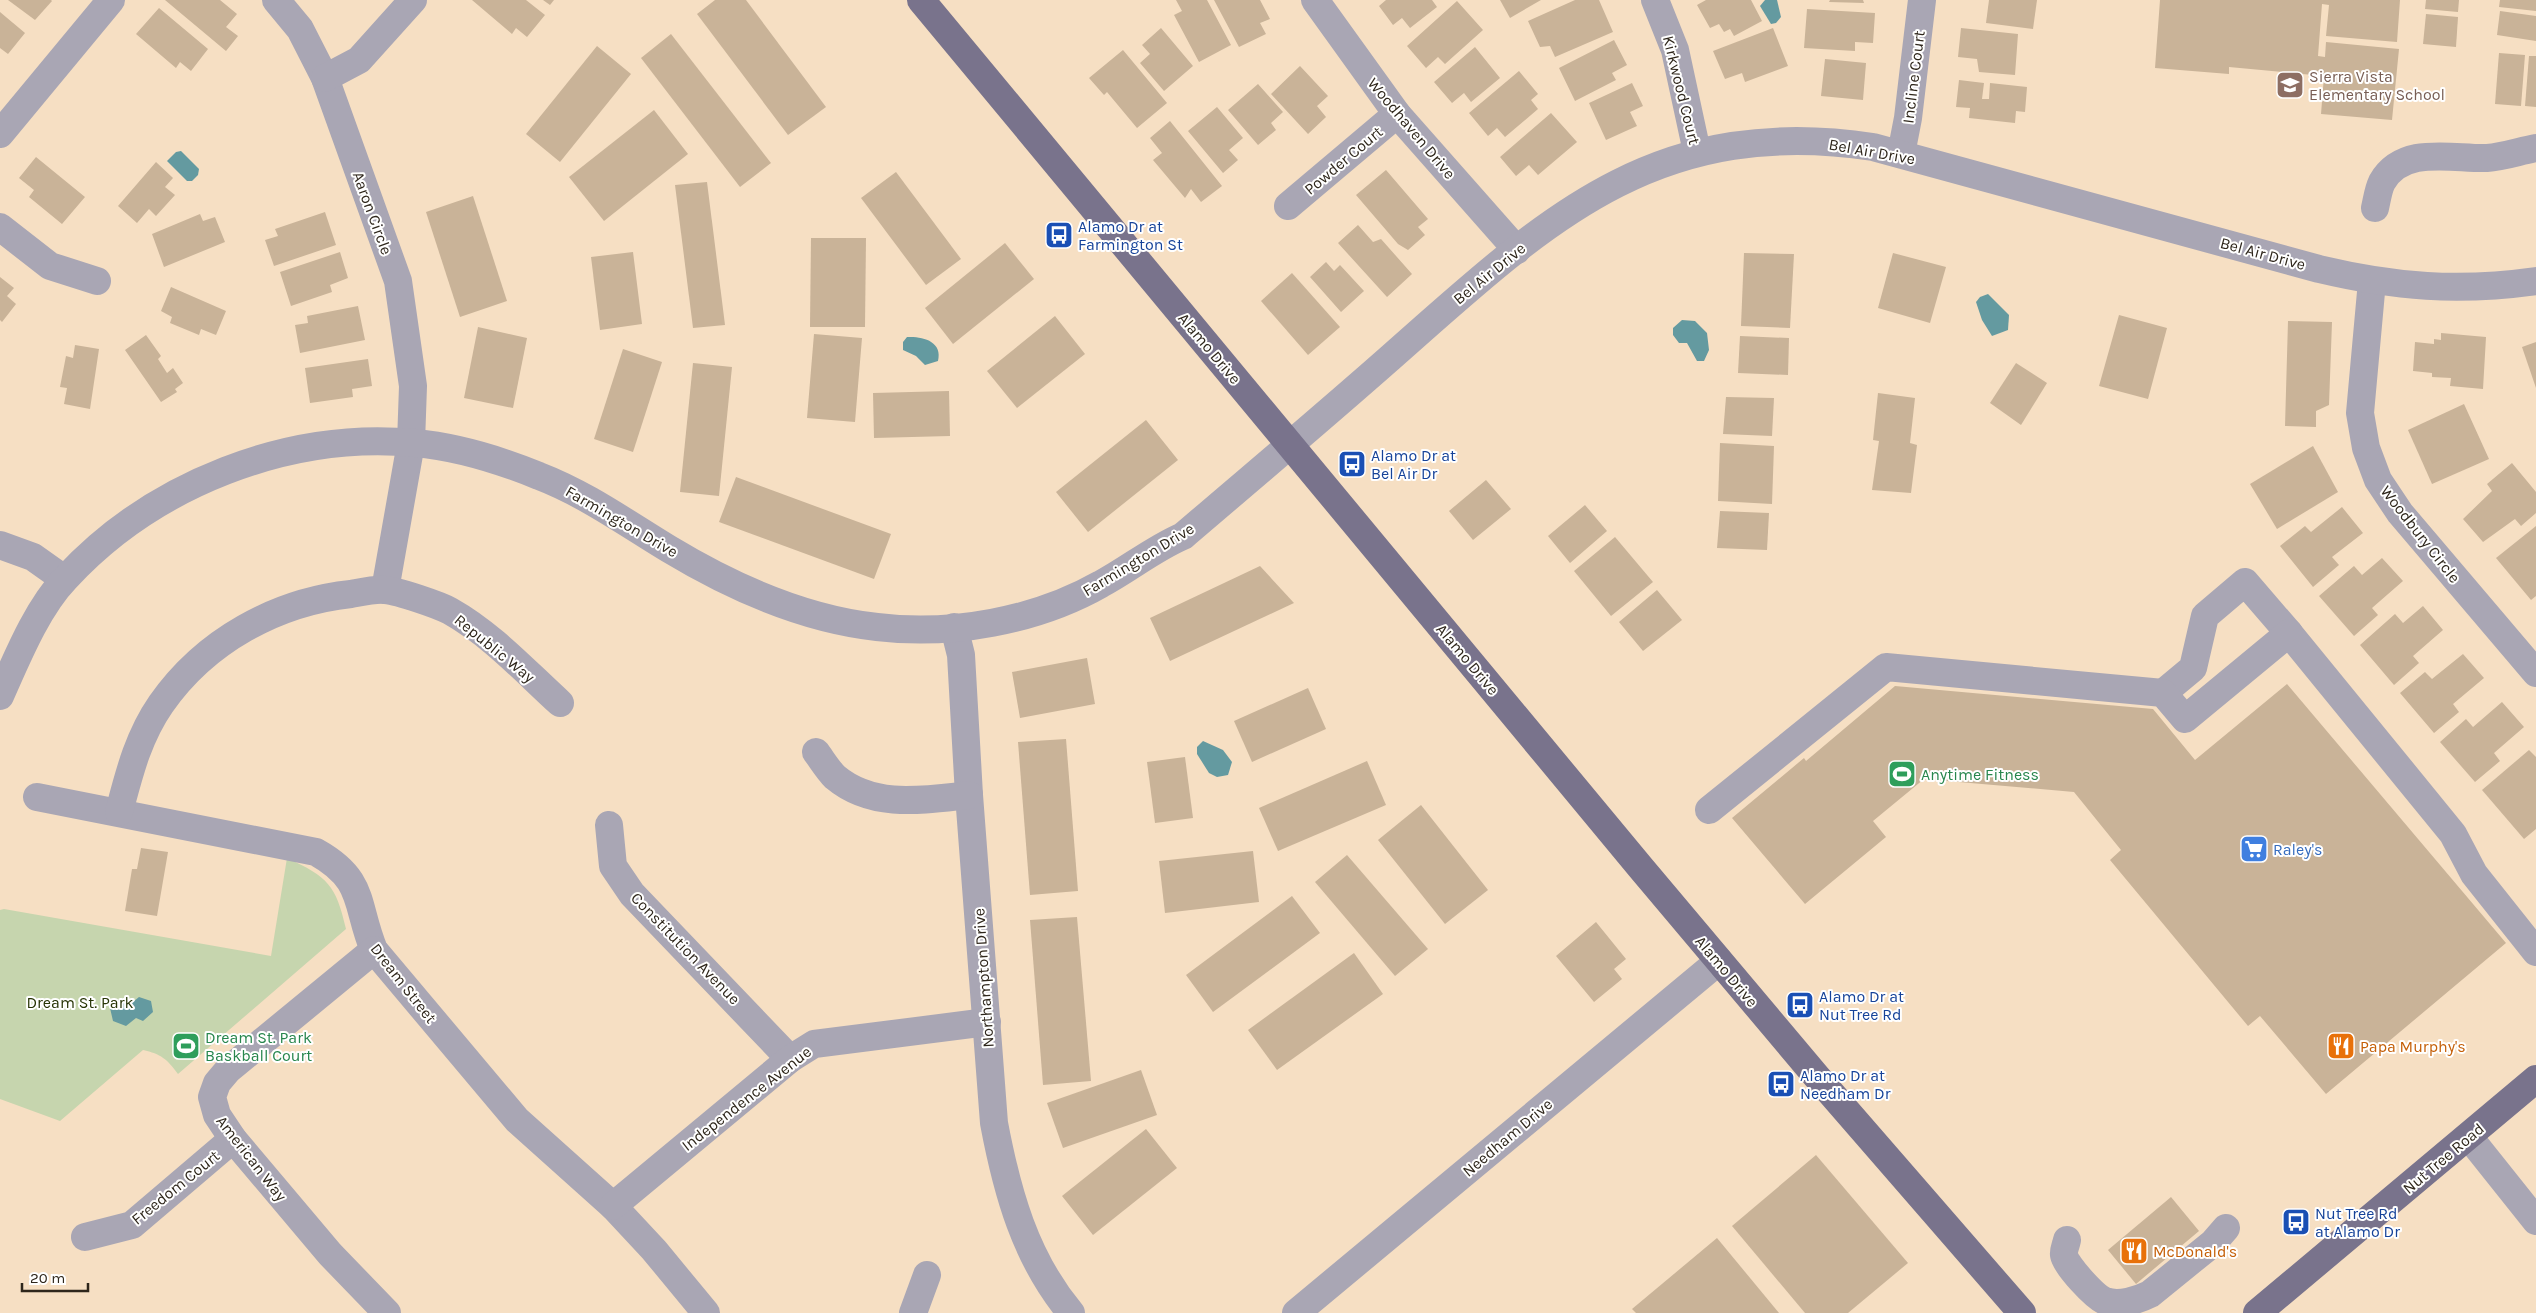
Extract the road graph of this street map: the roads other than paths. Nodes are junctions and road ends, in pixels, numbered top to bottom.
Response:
1 (111, 0) edge
2 (276, 0) edge
3 (413, 0) edge
4 (922, 0) edge
5 (1315, 0) edge
6 (1655, 0) edge
7 (1922, 0) edge
8 (324, 78) junction
9 (1397, 114) junction
10 (0, 134) edge
11 (2536, 148) edge
12 (1697, 152) junction
13 (1901, 154) junction
14 (1288, 206) dead end
15 (2375, 208) dead end
16 (0, 228) edge
17 (1517, 250) junction
18 (97, 281) dead end
19 (2372, 281) junction
20 (2536, 281) edge
21 (411, 443) junction
22 (1291, 445) junction
23 (0, 545) edge
24 (64, 580) junction
25 (385, 590) junction
26 (954, 627) junction
27 (2289, 633) junction
28 (2536, 673) edge
29 (2163, 692) junction
30 (0, 696) edge
31 (560, 703) dead end
32 (816, 752) dead end
33 (969, 795) junction
34 (37, 797) dead end
35 (1709, 810) dead end
36 (119, 812) junction
37 (609, 825) dead end
38 (374, 950) junction
39 (2536, 952) edge
40 (1719, 960) junction
41 (987, 1022) junction
42 (790, 1059) junction
43 (2536, 1080) edge
44 (2469, 1137) junction
45 (233, 1139) junction
46 (612, 1206) junction
47 (2536, 1221) edge
48 (2226, 1228) dead end
49 (85, 1237) dead end
50 (2067, 1240) dead end
51 (927, 1275) dead end
52 (386, 1313) edge
53 (706, 1313) edge
54 (913, 1313) edge
55 (1071, 1313) edge
56 (1296, 1313) edge
57 (2022, 1313) edge
58 (2257, 1313) edge

1 - 10 street
2 - 8 street, Aaron Circle
3 - 8 street
4 - 22 main road, Alamo Drive
5 - 9 street, Woodhaven Drive
6 - 12 street, Kirkwood Court
7 - 13 street, Incline Court
8 - 21 street, Aaron Circle
9 - 14 street, Powder Court
9 - 17 street, Woodhaven Drive
11 - 15 street
12 - 13 street, Bel Air Drive
12 - 17 street, Bel Air Drive
13 - 19 street, Bel Air Drive
16 - 18 street
17 - 22 street, Bel Air Drive
19 - 20 street, Bel Air Drive
19 - 28 street, Woodbury Circle
21 - 24 street, Farmington Drive
21 - 25 street, Aaron Circle
21 - 26 street, Farmington Drive
22 - 26 street, Farmington Drive
22 - 40 main road, Alamo Drive
23 - 24 street
24 - 30 street, Farmington Drive
25 - 31 street, Republic Way
25 - 36 street, Republic Way
26 - 33 street, Northampton Drive
27 - 29 street
27 - 29 street
27 - 39 street
29 - 35 street
32 - 33 street
33 - 41 street, Northampton Drive
34 - 36 street, Dream Street
36 - 38 street, Dream Street
37 - 42 street, Constitution Avenue
38 - 45 street, American Way
38 - 46 street, Dream Street
40 - 56 street, Needham Drive
40 - 57 main road, Alamo Drive
41 - 42 street, Independence Avenue
41 - 55 street, Northampton Drive
42 - 46 street, Independence Avenue
43 - 44 main road, Nut Tree Road
44 - 47 street
44 - 58 main road, Nut Tree Road
45 - 49 street, Freedom Court
45 - 52 street, American Way
46 - 53 street, Dream Street
48 - 50 street
51 - 54 street

